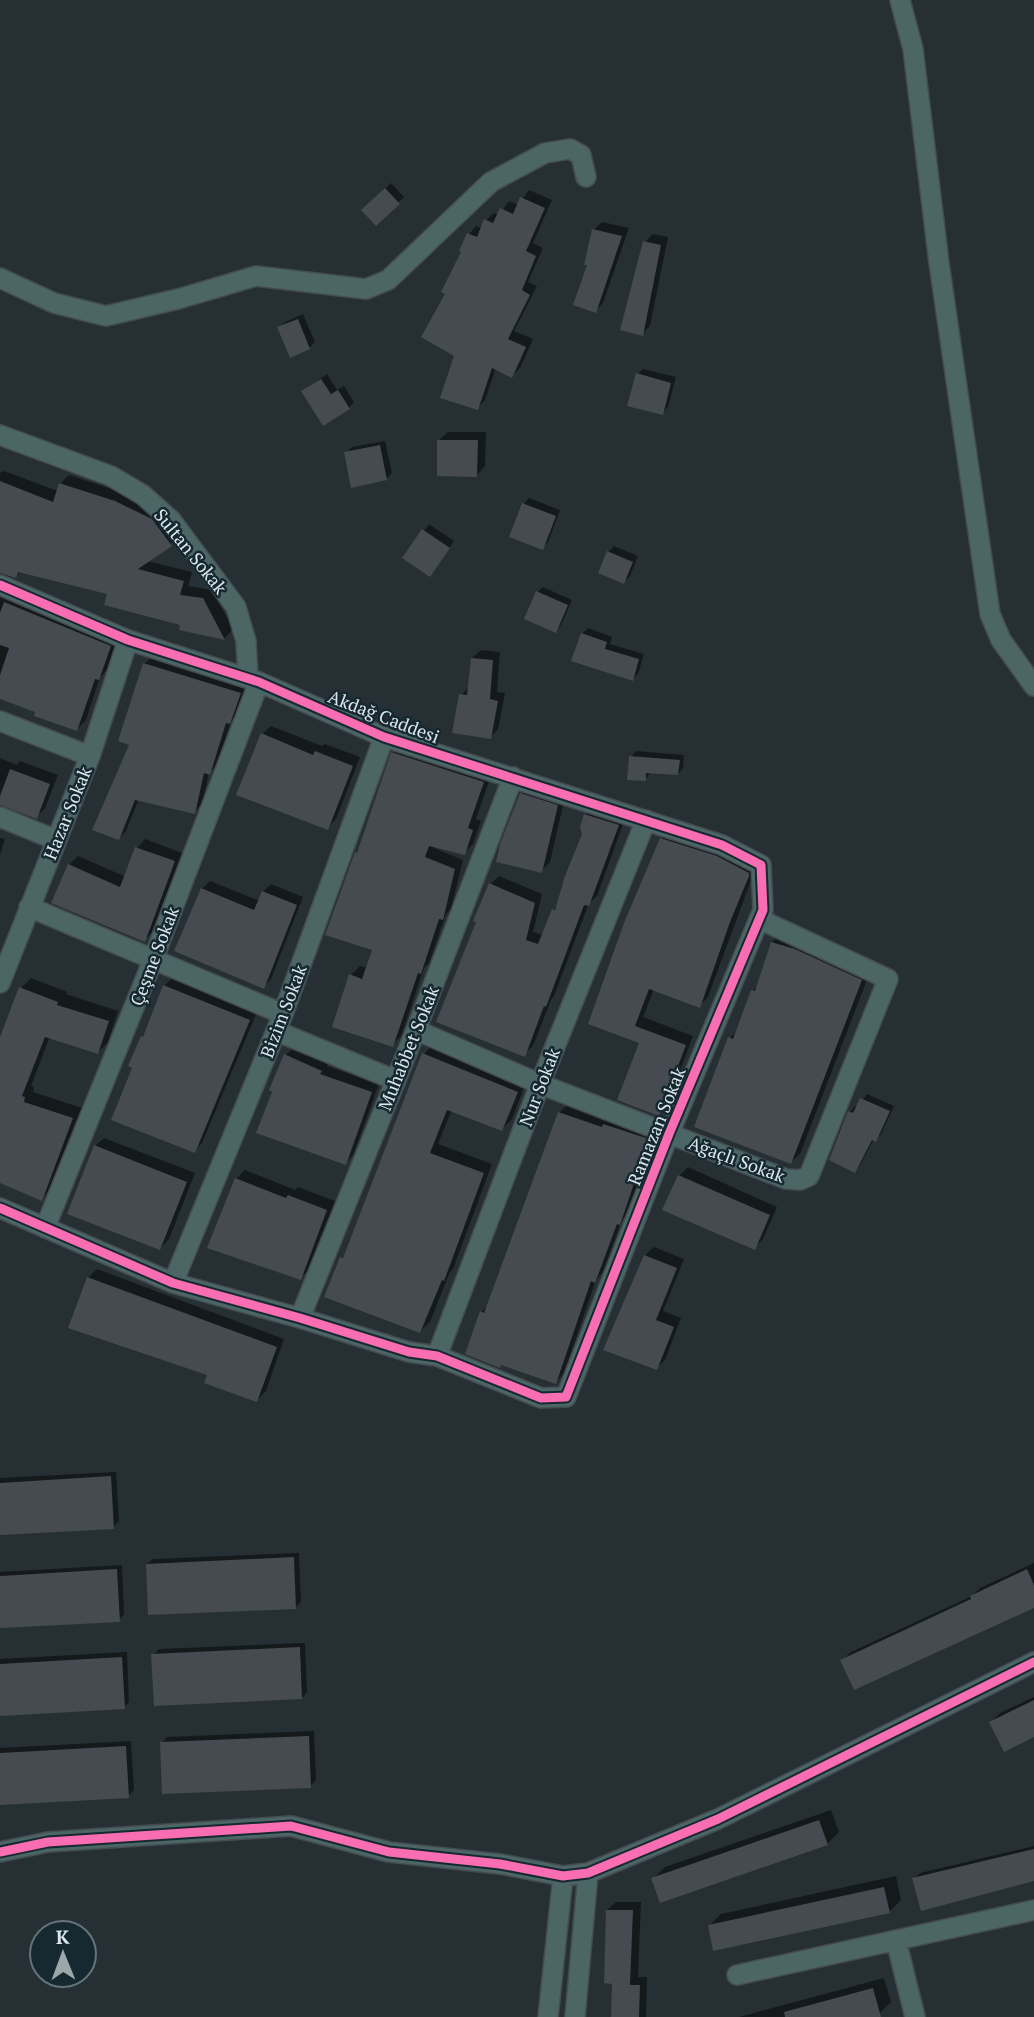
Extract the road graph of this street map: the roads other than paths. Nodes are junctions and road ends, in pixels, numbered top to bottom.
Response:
1 (900, 0) edge
2 (586, 177) dead end
3 (0, 278) edge
4 (0, 435) edge
5 (0, 585) edge
6 (128, 640) junction
7 (254, 680) junction
8 (1034, 686) edge
9 (0, 721) edge
10 (384, 737) junction
11 (90, 756) junction
12 (513, 777) junction
13 (0, 817) edge
14 (646, 820) junction
15 (56, 840) junction
16 (761, 865) joint
17 (29, 907) junction
18 (759, 919) junction
19 (153, 960) junction
20 (0, 984) edge
21 (279, 1022) junction
22 (416, 1030) junction
23 (396, 1080) junction
24 (540, 1084) junction
25 (669, 1134) junction
26 (0, 1208) edge
27 (45, 1228) junction
28 (173, 1283) junction
29 (300, 1318) junction
30 (437, 1356) junction
31 (1034, 1662) edge
32 (0, 1852) edge
33 (588, 1872) junction
34 (563, 1876) junction
35 (1034, 1910) edge
36 (896, 1940) junction
37 (737, 1975) dead end
38 (548, 2017) edge
39 (575, 2017) edge
40 (915, 2017) edge

1 - 8 street
2 - 3 street
4 - 7 street, Sultan Sokak
5 - 6 street, Akdağ Caddesi
6 - 7 street, Akdağ Caddesi
6 - 11 street, Hazar Sokak
7 - 10 street, Akdağ Caddesi
7 - 19 street, Çeşme Sokak
9 - 11 street
10 - 12 street, Akdağ Caddesi
10 - 21 street, Bizim Sokak
11 - 15 street, Hazar Sokak
12 - 14 street, Akdağ Caddesi
12 - 22 street, Muhabbet Sokak
13 - 15 street
14 - 16 street, Akdağ Caddesi
14 - 24 street, Nur Sokak
15 - 17 street, Hazar Sokak
16 - 18 street, Ramazan Sokak
17 - 19 street
17 - 20 street, Hazar Sokak
18 - 25 street, Ramazan Sokak
18 - 25 street, Ağaçlı Sokak
19 - 21 street
19 - 27 street, Çeşme Sokak
21 - 23 street
21 - 28 street, Bizim Sokak
22 - 23 street, Muhabbet Sokak
22 - 24 street, Ağaçlı Sokak
23 - 29 street, Muhabbet Sokak
24 - 25 street, Ağaçlı Sokak
24 - 30 street, Nur Sokak
25 - 30 street, Ramazan Sokak
26 - 27 street
27 - 28 street
28 - 29 street
29 - 30 street
31 - 33 street
32 - 34 street
33 - 34 street
33 - 39 street
34 - 38 street
35 - 36 street
36 - 37 street
36 - 40 street

